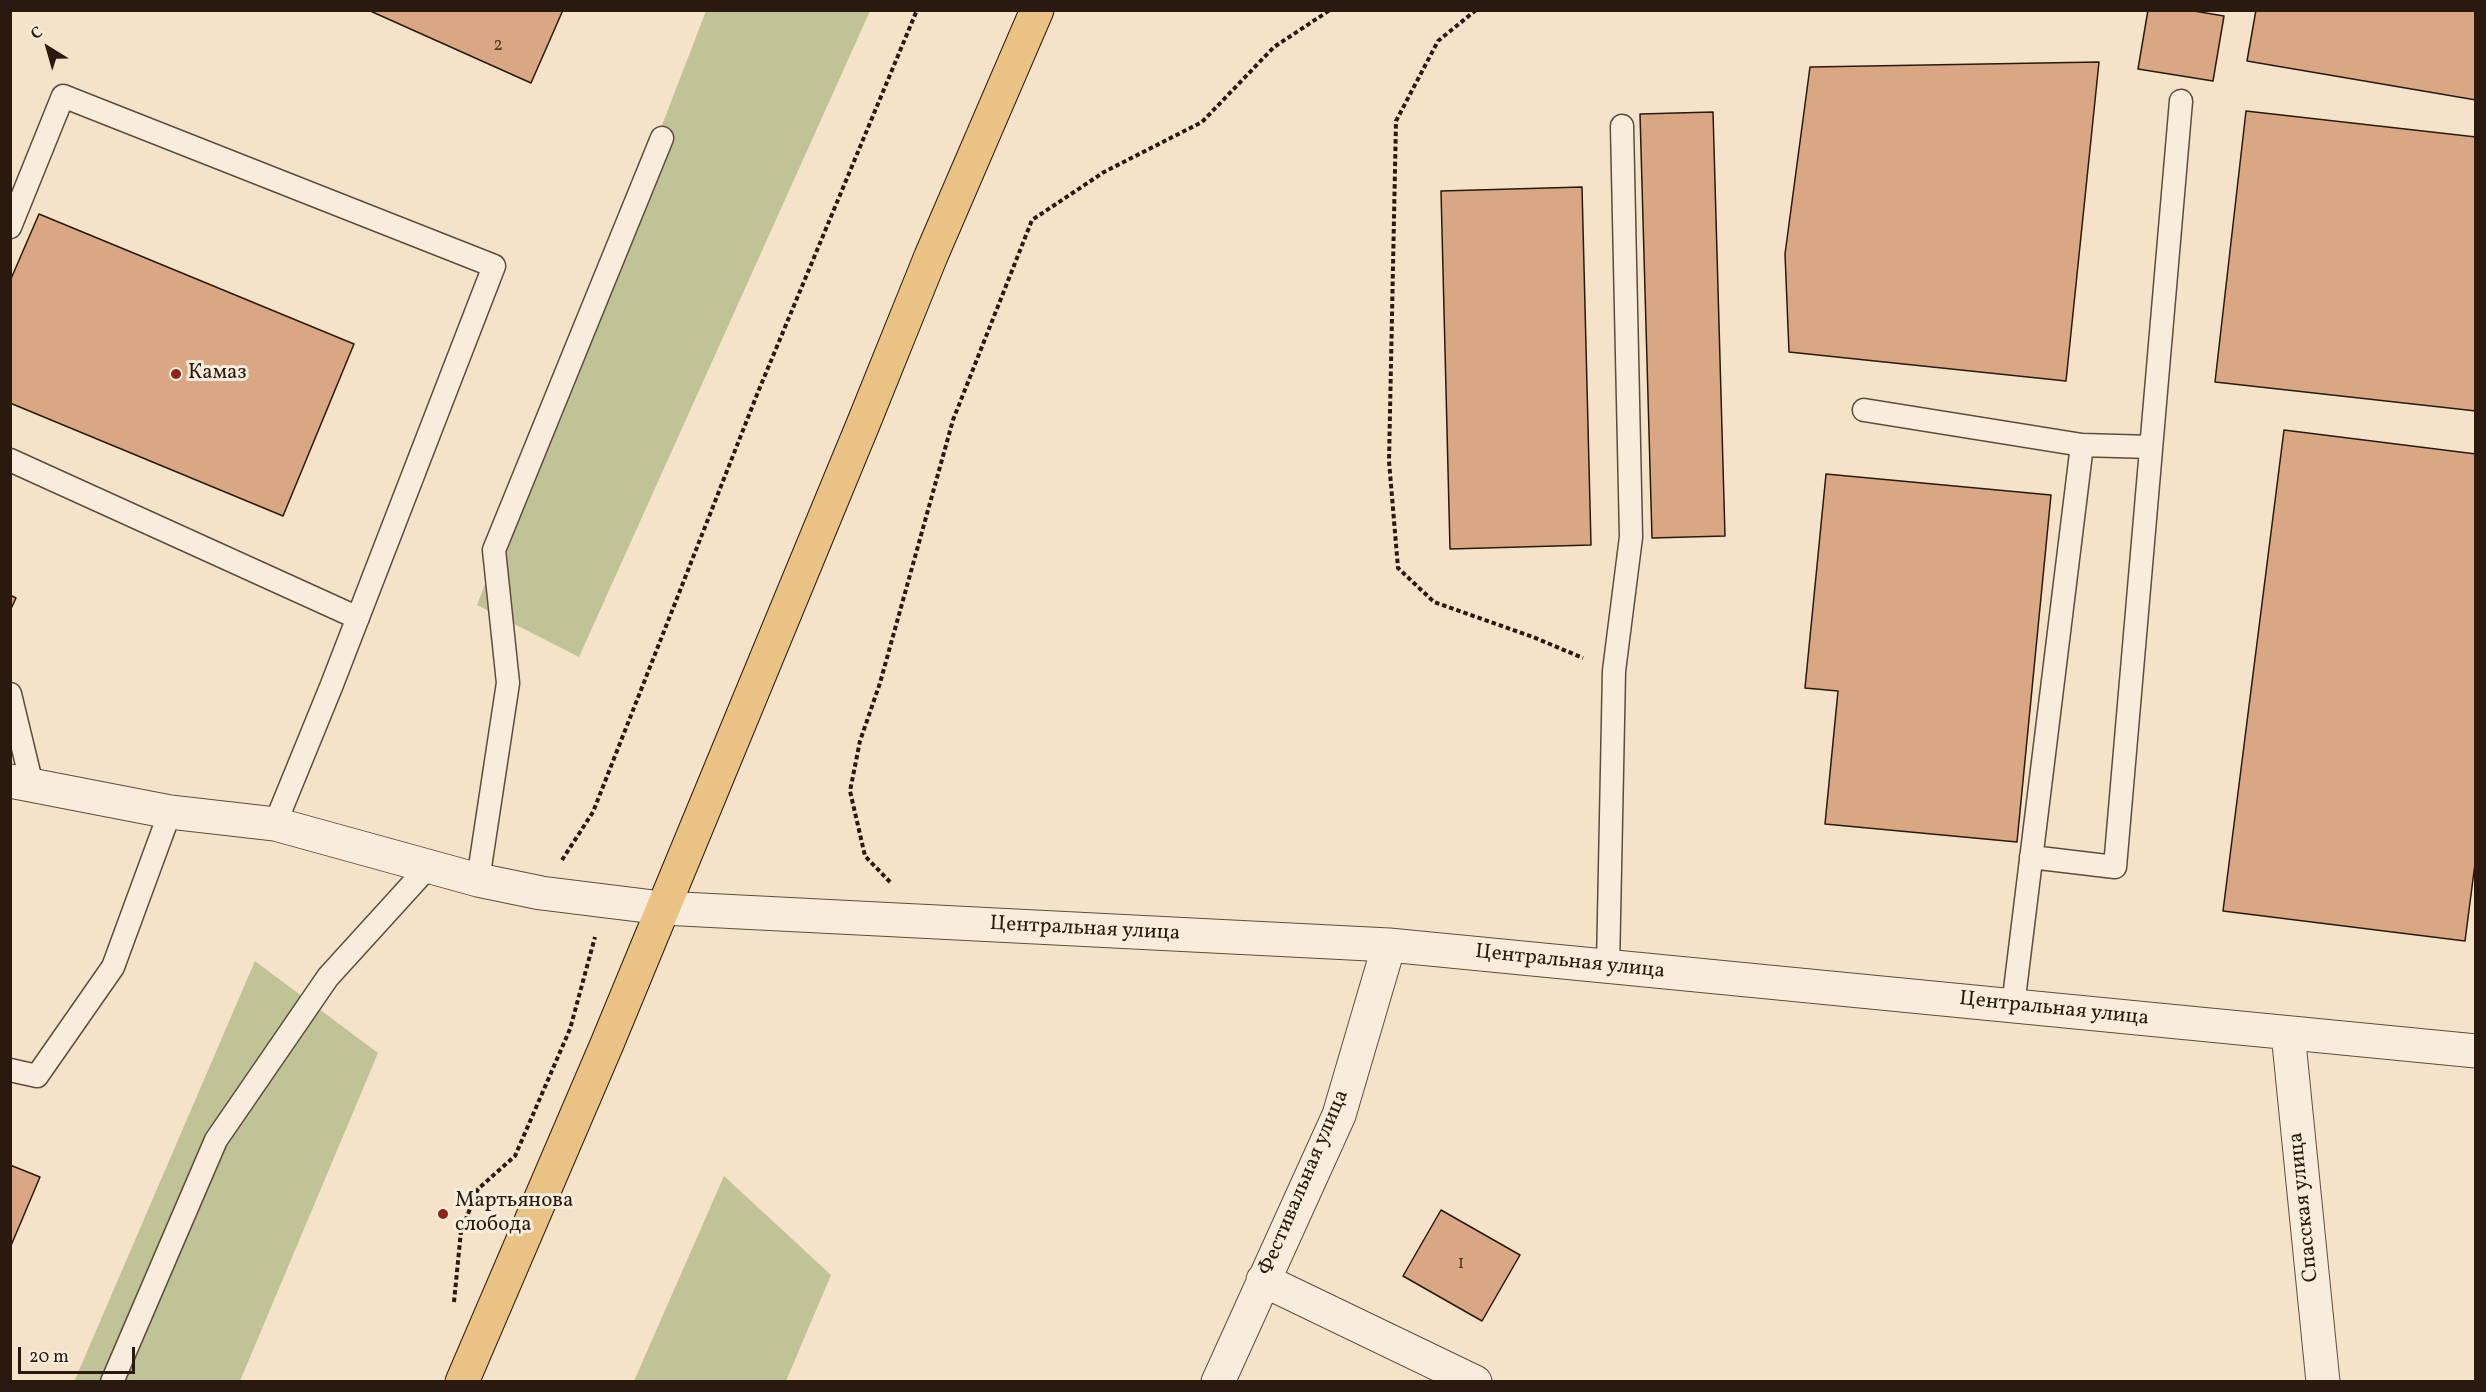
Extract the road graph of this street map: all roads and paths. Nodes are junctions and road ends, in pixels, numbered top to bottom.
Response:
1 (917, 10) edge
2 (1037, 10) edge
3 (1330, 10) edge
4 (1476, 10) edge
5 (2181, 101) dead end
6 (1622, 126) dead end
7 (662, 138) dead end
8 (10, 227) edge
9 (1864, 410) dead end
10 (2082, 445) junction
11 (2151, 447) junction
12 (10, 460) edge
13 (358, 618) junction
14 (1614, 671) junction
15 (10, 694) edge
16 (21, 783) edge
17 (170, 812) junction
18 (275, 824) junction
19 (2031, 856) junction
20 (429, 866) junction
21 (478, 880) junction
22 (541, 893) junction
23 (604, 901) junction
24 (662, 908) junction
25 (930, 922) junction
26 (1389, 945) junction
27 (1608, 966) junction
28 (2013, 1006) junction
29 (2288, 1033) junction
30 (2475, 1051) edge
31 (10, 1070) edge
32 (1263, 1280) junction
33 (453, 1310) dead end
34 (112, 1382) edge
35 (462, 1382) edge
36 (1218, 1382) edge
37 (1474, 1382) edge
38 (2323, 1382) edge

1 - 22 path
2 - 24 main road
3 - 25 path
4 - 14 path
5 - 11 lane
6 - 14 lane
7 - 21 lane
8 - 13 lane
9 - 10 lane
10 - 11 lane
10 - 19 lane
11 - 19 lane
12 - 13 lane
13 - 18 lane
14 - 27 lane
15 - 16 lane
16 - 17 street, Центральная улица
17 - 18 street, Центральная улица
17 - 31 lane
18 - 20 street, Центральная улица
19 - 28 lane
20 - 21 street, Центральная улица
20 - 34 lane
21 - 22 street, Центральная улица
22 - 23 street, Центральная улица
23 - 24 street, Центральная улица
23 - 33 path
24 - 25 street, Центральная улица
24 - 35 main road
25 - 26 street, Центральная улица
26 - 27 street, Центральная улица
26 - 32 street, Фестивальная улица
27 - 28 street, Центральная улица
28 - 29 street, Центральная улица
29 - 30 street, Центральная улица
29 - 38 street, Спасская улица
32 - 36 street, Фестивальная улица
32 - 37 street

